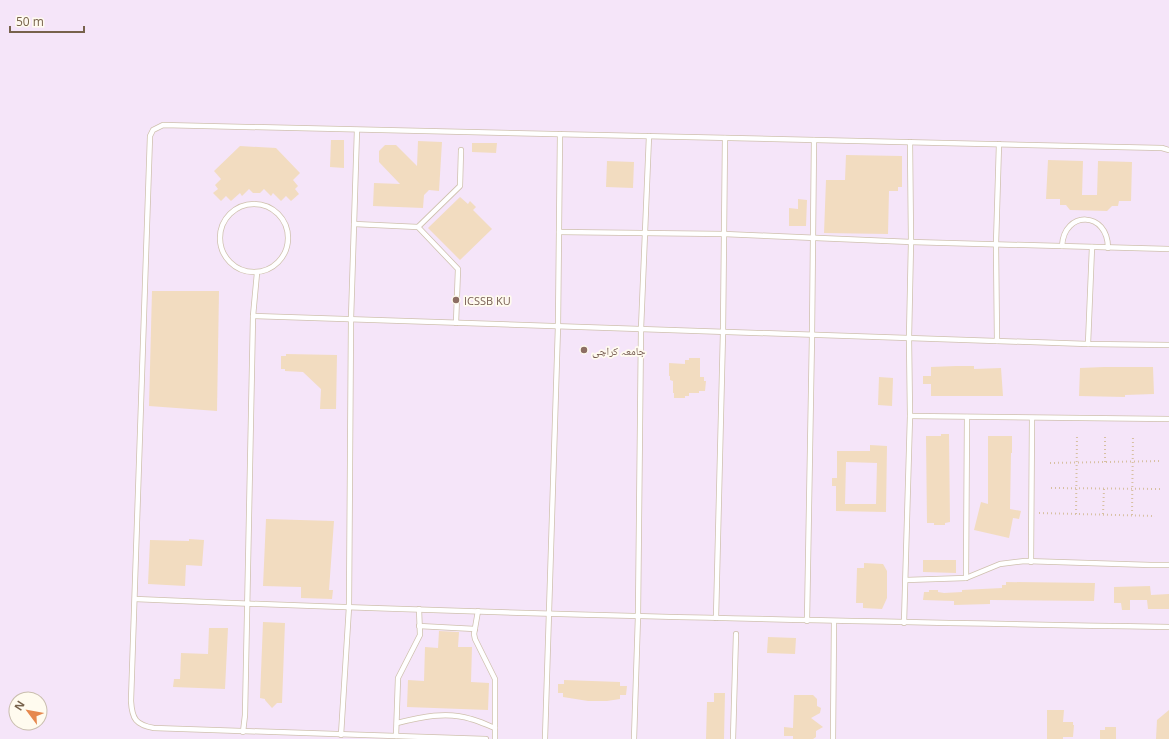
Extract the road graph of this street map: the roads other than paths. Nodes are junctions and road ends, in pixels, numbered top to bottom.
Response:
1 (357, 130) junction
2 (560, 134) junction
3 (649, 136) junction
4 (725, 138) junction
5 (814, 140) junction
6 (910, 142) junction
7 (998, 144) junction
8 (461, 150) dead end
9 (1169, 150) edge
10 (354, 224) junction
11 (418, 227) junction
12 (559, 232) junction
13 (645, 233) junction
14 (724, 234) junction
15 (813, 238) junction
16 (911, 242) junction
17 (996, 244) junction
18 (1062, 246) junction
19 (1092, 247) junction
20 (1108, 248) junction
21 (1169, 249) edge
22 (257, 274) junction
23 (253, 316) junction
24 (350, 319) junction
25 (456, 323) junction
26 (558, 326) junction
27 (641, 329) junction
28 (723, 332) junction
29 (812, 335) junction
30 (909, 338) junction
31 (997, 341) junction
32 (1088, 344) junction
33 (1169, 345) edge
34 (910, 416) junction
35 (967, 417) junction
36 (1032, 418) junction
37 (1169, 419) edge
38 (1031, 562) junction
39 (1169, 565) edge
40 (966, 578) junction
41 (906, 580) junction
42 (135, 599) junction
43 (247, 604) junction
44 (349, 607) junction
45 (419, 609) junction
46 (478, 611) junction
47 (550, 613) junction
48 (638, 616) junction
49 (716, 618) junction
50 (807, 621) junction
51 (834, 622) junction
52 (904, 623) junction
53 (419, 626) junction
54 (1169, 627) edge
55 (475, 629) junction
56 (736, 634) dead end
57 (396, 723) junction
58 (495, 728) junction
59 (243, 732) junction
60 (341, 734) junction
61 (396, 736) junction
62 (486, 739) edge
63 (495, 739) edge
64 (546, 739) edge
65 (634, 739) edge
66 (733, 739) edge
67 (833, 739) edge

1 - 2 lane
1 - 10 lane
1 - 42 lane
2 - 3 lane
2 - 12 lane
3 - 4 lane
3 - 13 lane
4 - 5 lane
4 - 14 lane
5 - 6 lane
5 - 15 lane
6 - 7 lane
6 - 16 lane
7 - 9 lane
7 - 17 lane
8 - 11 lane
10 - 11 lane
10 - 24 lane
11 - 25 lane
12 - 13 lane
12 - 26 lane
13 - 14 lane
13 - 27 lane
14 - 15 lane
14 - 28 lane
15 - 16 lane
15 - 29 lane
16 - 17 lane
16 - 30 lane
17 - 18 lane
17 - 31 lane
18 - 19 lane
18 - 20 lane
19 - 20 lane
19 - 32 lane
20 - 21 lane
22 - 22 lane
22 - 23 lane
23 - 24 lane
23 - 43 lane
24 - 25 lane
24 - 44 lane
25 - 26 lane
26 - 27 lane
26 - 47 lane
27 - 28 lane
27 - 48 lane
28 - 29 lane
28 - 49 lane
29 - 30 lane
29 - 50 lane
30 - 31 lane
30 - 34 lane
31 - 32 lane
32 - 33 lane
34 - 35 lane
34 - 41 lane
35 - 36 lane
35 - 40 lane
36 - 37 lane
36 - 38 lane
38 - 39 lane
38 - 40 lane
40 - 41 lane
41 - 52 lane
42 - 43 lane
42 - 59 lane
43 - 44 lane
43 - 59 lane
44 - 45 lane
44 - 60 lane
45 - 46 lane
45 - 53 lane
46 - 47 lane
46 - 55 lane
47 - 48 lane
47 - 64 lane
48 - 49 lane
48 - 65 lane
49 - 50 lane
50 - 51 lane
51 - 52 lane
51 - 67 lane
52 - 54 lane
53 - 55 lane
53 - 57 lane
55 - 58 lane
56 - 66 lane
57 - 58 lane
57 - 61 lane
58 - 63 lane
59 - 60 lane
60 - 61 lane
61 - 62 lane

